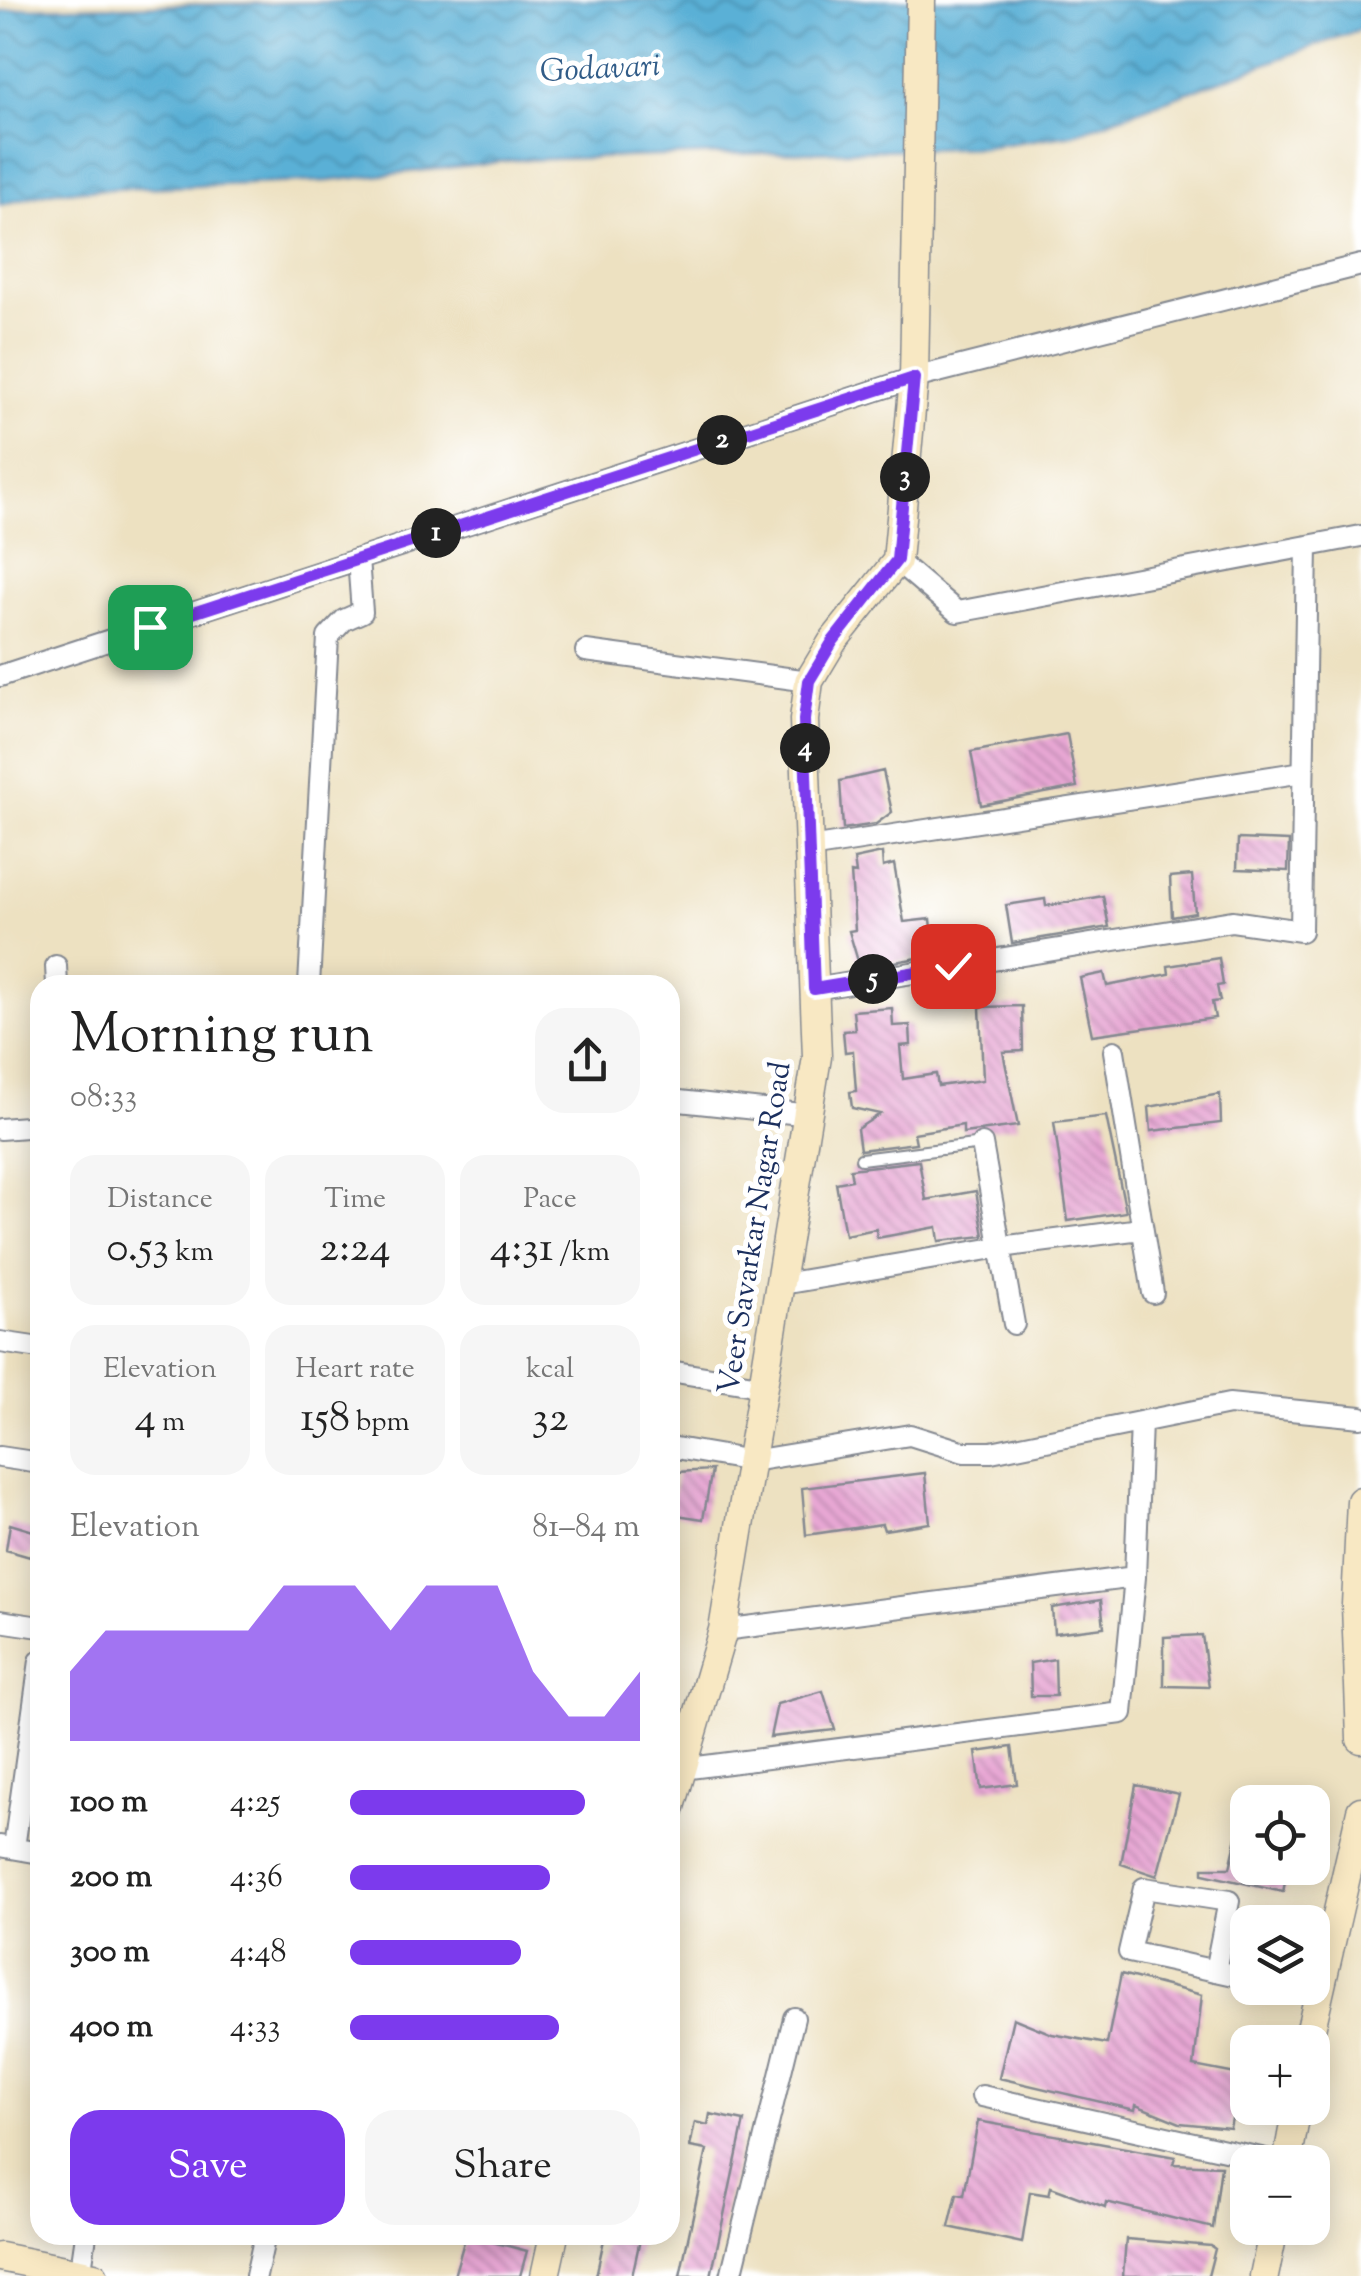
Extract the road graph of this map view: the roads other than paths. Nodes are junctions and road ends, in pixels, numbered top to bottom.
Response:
1 (921, 0) edge
2 (1361, 265) edge
3 (914, 378) junction
4 (1361, 536) edge
5 (1307, 546) junction
6 (358, 558) junction
7 (897, 560) junction
8 (586, 651) dead end
9 (0, 676) edge
10 (809, 681) junction
11 (1303, 772) junction
12 (809, 848) junction
13 (310, 975) edge
14 (814, 989) junction
15 (1114, 1052) dead end
16 (680, 1101) edge
17 (810, 1114) junction
18 (30, 1127) edge
19 (0, 1129) edge
20 (982, 1144) joint
21 (861, 1158) dead end
22 (1141, 1229) junction
23 (1000, 1246) junction
24 (782, 1284) junction
25 (1153, 1292) dead end
26 (1014, 1324) dead end
27 (0, 1342) edge
28 (30, 1346) edge
29 (680, 1372) edge
30 (764, 1386) junction
31 (1361, 1417) edge
32 (1141, 1422) junction
33 (680, 1449) edge
34 (0, 1458) edge
35 (752, 1461) junction
36 (30, 1462) edge
37 (1361, 1502) edge
38 (1135, 1577) junction
39 (0, 1621) edge
40 (30, 1626) edge
41 (723, 1630) junction
42 (30, 1717) edge
43 (682, 1723) edge
44 (1361, 1739) edge
45 (682, 1769) junction
46 (680, 1776) edge
47 (1361, 1812) edge
48 (7, 1847) edge
49 (1330, 1909) edge
50 (1215, 1971) junction
51 (1230, 1974) edge
52 (794, 2018) dead end
53 (982, 2096) dead end
54 (1230, 2151) edge
55 (86, 2245) edge
56 (262, 2245) edge
57 (552, 2245) edge
58 (1270, 2245) edge
59 (0, 2257) edge
60 (85, 2275) edge
61 (256, 2276) edge
62 (544, 2276) edge
63 (732, 2276) edge
64 (1264, 2276) edge

1 - 3 street
2 - 3 street
3 - 6 street
3 - 7 street
4 - 5 street
5 - 7 street
5 - 11 street
6 - 9 street
6 - 13 street
7 - 10 street, Veer Savarkar Nagar Road
8 - 10 street
10 - 12 street, Veer Savarkar Nagar Road
11 - 12 street
11 - 14 street
12 - 14 street, Veer Savarkar Nagar Road
14 - 17 street, Veer Savarkar Nagar Road
15 - 22 street
16 - 17 street
17 - 24 street, Veer Savarkar Nagar Road
18 - 19 street
20 - 21 lane
20 - 23 street
22 - 23 street
22 - 25 street
23 - 24 street
23 - 26 street
24 - 30 street, Veer Savarkar Nagar Road
27 - 28 street
29 - 30 street
30 - 35 street, Veer Savarkar Nagar Road
31 - 32 street
32 - 35 street
32 - 38 street
33 - 35 street
34 - 36 street
35 - 41 street, Veer Savarkar Nagar Road
37 - 44 street
38 - 41 street
38 - 45 street
39 - 40 street
41 - 43 street, Veer Savarkar Nagar Road
42 - 48 street
43 - 45 street, Veer Savarkar Nagar Road
45 - 46 street, Veer Savarkar Nagar Road
47 - 49 street
50 - 50 street
50 - 51 street
52 - 63 street
53 - 54 street
55 - 60 street
56 - 61 street
57 - 62 street
58 - 64 street
59 - 60 street

